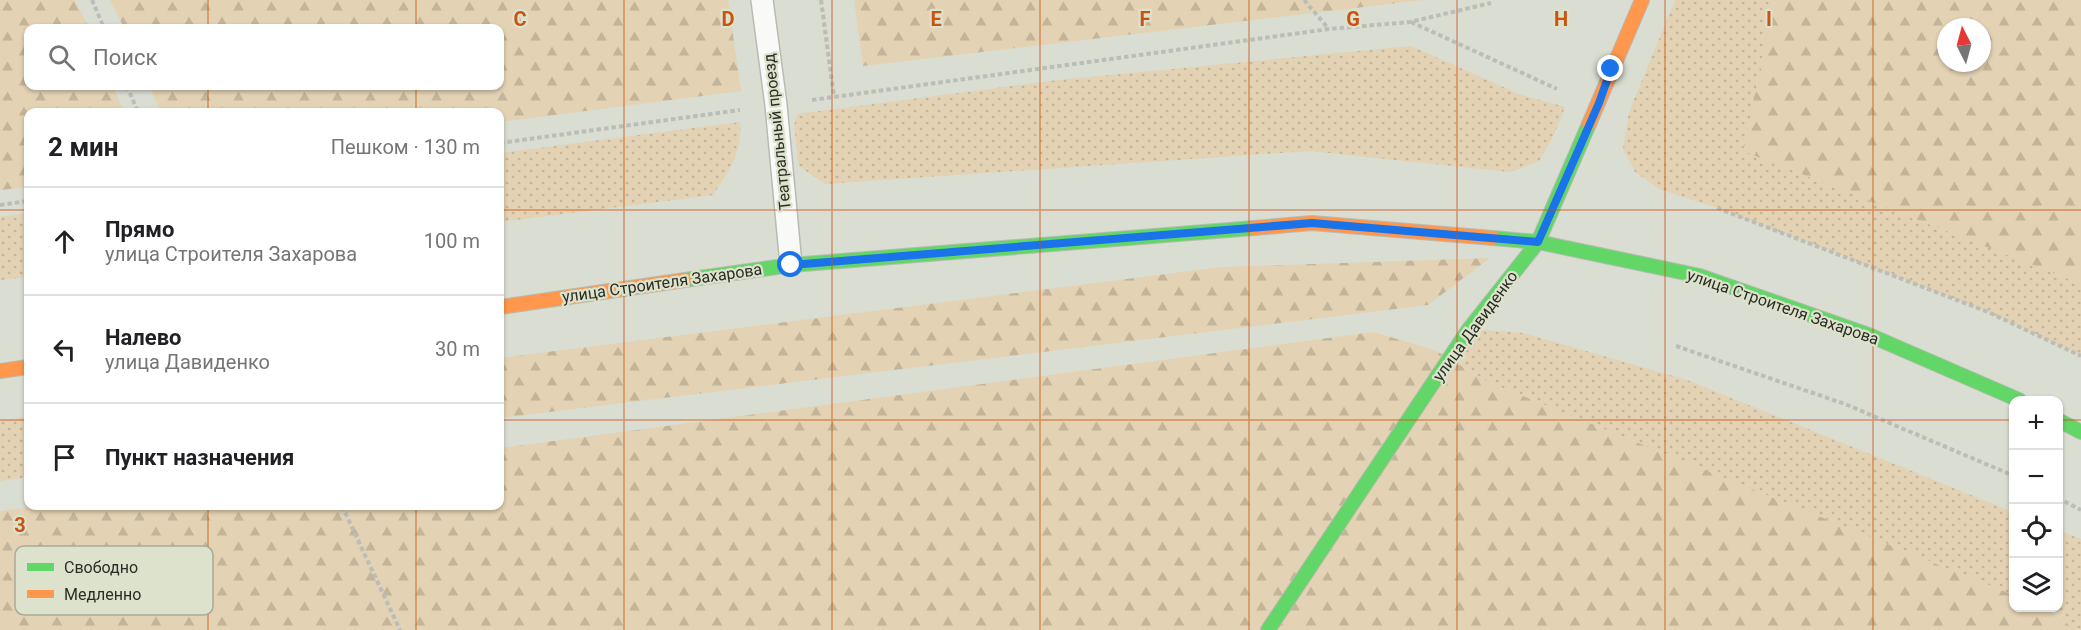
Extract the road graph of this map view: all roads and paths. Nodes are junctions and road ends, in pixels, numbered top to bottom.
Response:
1 (92, 0) edge
2 (762, 0) edge
3 (821, 0) edge
4 (1304, 0) edge
5 (1642, 0) edge
6 (1491, 3) dead end
7 (1410, 22) junction
8 (102, 24) edge
9 (1329, 29) junction
10 (1557, 89) dead end
11 (129, 90) edge
12 (834, 97) junction
13 (776, 105) junction
14 (136, 108) edge
15 (504, 141) edge
16 (24, 202) edge
17 (0, 205) edge
18 (1717, 208) dead end
19 (1538, 242) junction
20 (791, 265) junction
21 (504, 306) edge
22 (1676, 346) dead end
23 (2081, 356) edge
24 (24, 368) edge
25 (0, 371) edge
26 (2010, 396) edge
27 (2063, 423) edge
28 (2081, 432) edge
29 (2009, 474) edge
30 (2063, 501) edge
31 (344, 510) edge
32 (2081, 510) edge
33 (400, 630) edge
34 (1268, 630) edge

1 - 8 path
2 - 13 lane, Театральный проезд
3 - 12 path
4 - 9 path
5 - 19 street, улица Давиденко
6 - 7 path
7 - 9 path
7 - 10 path
9 - 12 path
11 - 14 path
12 - 13 path
13 - 15 path
13 - 20 lane, Театральный проезд
16 - 17 path
18 - 23 path
19 - 20 street, улица Строителя Захарова
19 - 26 street, улица Строителя Захарова
19 - 34 street, улица Давиденко
20 - 21 street, улица Строителя Захарова
22 - 29 path
24 - 25 street
27 - 28 street
30 - 32 path
31 - 33 path

